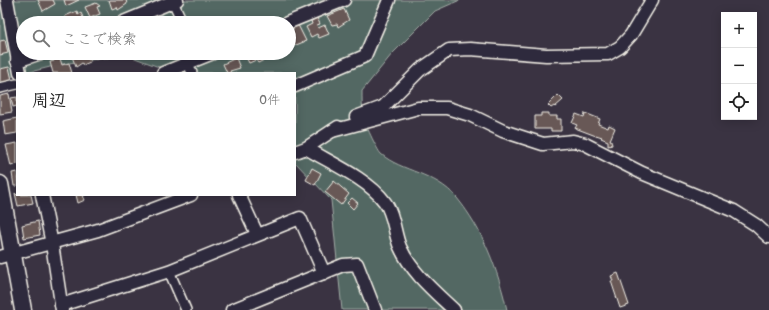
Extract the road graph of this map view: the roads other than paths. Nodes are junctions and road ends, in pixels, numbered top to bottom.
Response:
1 (344, 0) edge
2 (388, 0) edge
3 (652, 0) edge
4 (9, 1) edge
5 (175, 1) edge
6 (138, 16) edge
7 (180, 16) edge
8 (296, 19) edge
9 (16, 54) edge
10 (20, 60) edge
11 (17, 61) joint
12 (194, 62) edge
13 (20, 72) edge
14 (166, 72) edge
15 (16, 84) edge
16 (296, 86) edge
17 (0, 88) edge
18 (332, 130) junction
19 (300, 150) edge
20 (0, 184) edge
21 (42, 196) edge
22 (188, 196) edge
23 (239, 196) edge
24 (257, 234) junction
25 (769, 237) edge
26 (52, 244) junction
27 (6, 256) edge
28 (169, 270) junction
29 (324, 273) junction
30 (62, 308) edge
31 (23, 310) edge
32 (186, 310) edge
33 (232, 310) edge
34 (375, 310) edge
35 (454, 310) edge

1 - 8 street
2 - 16 street
3 - 18 street
4 - 9 street
5 - 6 street
5 - 7 street
10 - 11 street
11 - 13 street
12 - 14 street
15 - 17 street
18 - 19 street
18 - 25 street
19 - 35 street
20 - 27 street
21 - 26 street
22 - 26 street
23 - 24 street
24 - 28 street
24 - 29 street
26 - 27 street
26 - 30 street
27 - 31 street
28 - 30 street
28 - 32 street
29 - 33 street
29 - 34 street

